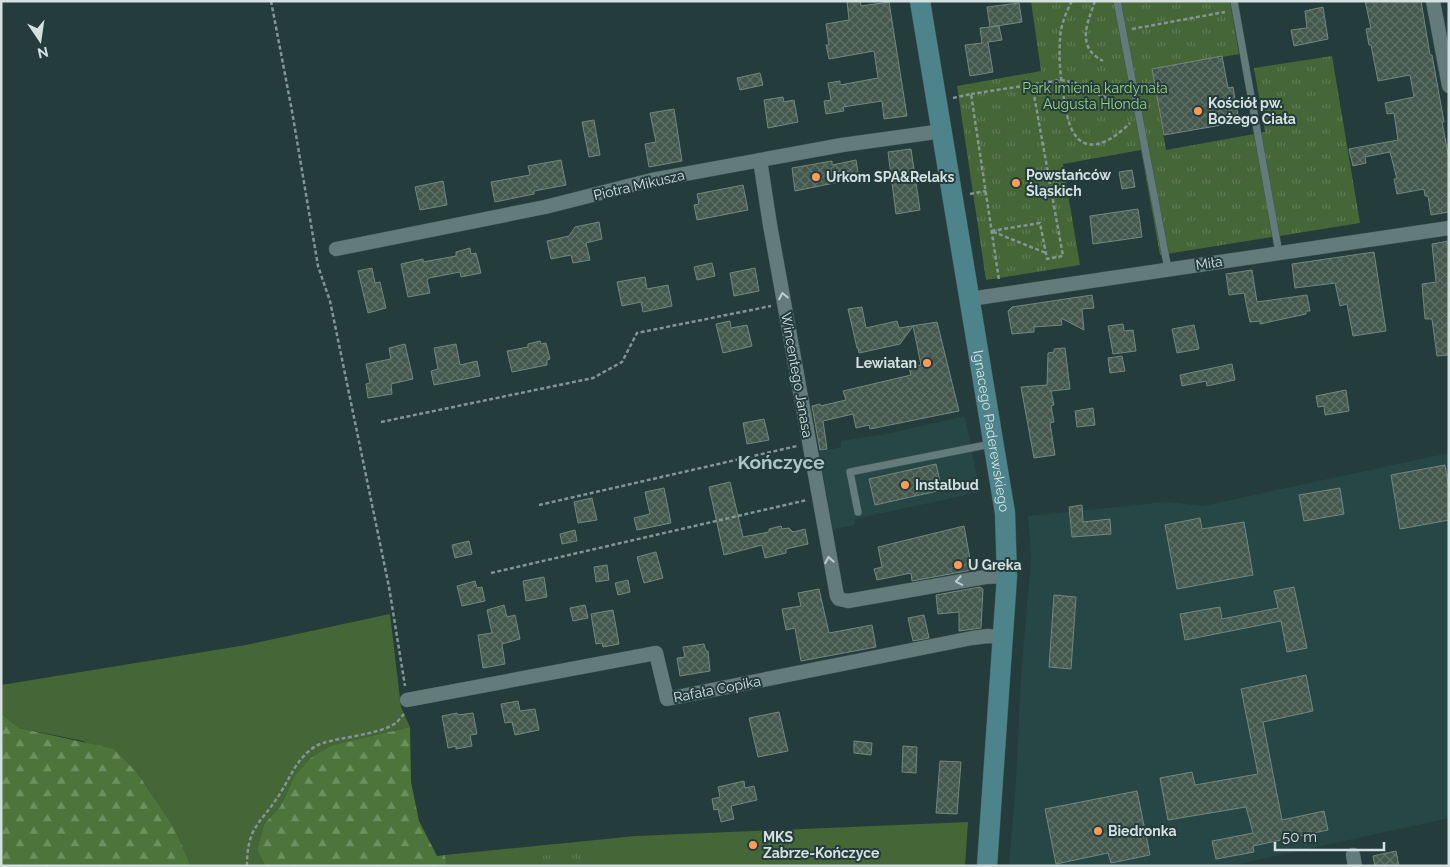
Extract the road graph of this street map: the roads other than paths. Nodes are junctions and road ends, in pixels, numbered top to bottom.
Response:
1 (920, 1) edge
2 (1117, 1) edge
3 (1234, 1) edge
4 (1433, 1) edge
5 (1449, 86) edge
6 (943, 131) junction
7 (760, 160) junction
8 (1449, 228) edge
9 (336, 249) dead end
10 (1279, 253) junction
11 (1168, 270) junction
12 (970, 299) junction
13 (994, 443) junction
14 (858, 512) dead end
15 (1007, 576) junction
16 (1002, 637) junction
17 (407, 700) road end
18 (987, 866) edge

1 - 6 main road, Ignacego Paderewskiego
2 - 11 lane
3 - 10 lane
4 - 5 street
6 - 7 street, Piotra Mikusza
6 - 12 main road, Ignacego Paderewskiego
7 - 9 street, Piotra Mikusza
15 -> 7 street, Wincentego Janasa
8 - 10 street, Miła
10 - 11 street, Miła
11 - 12 street, Miła
12 - 13 main road, Ignacego Paderewskiego
13 - 14 lane
13 - 15 main road, Ignacego Paderewskiego
15 - 16 main road, Ignacego Paderewskiego
16 - 17 street, Rafała Copika
16 - 18 main road, Ignacego Paderewskiego

